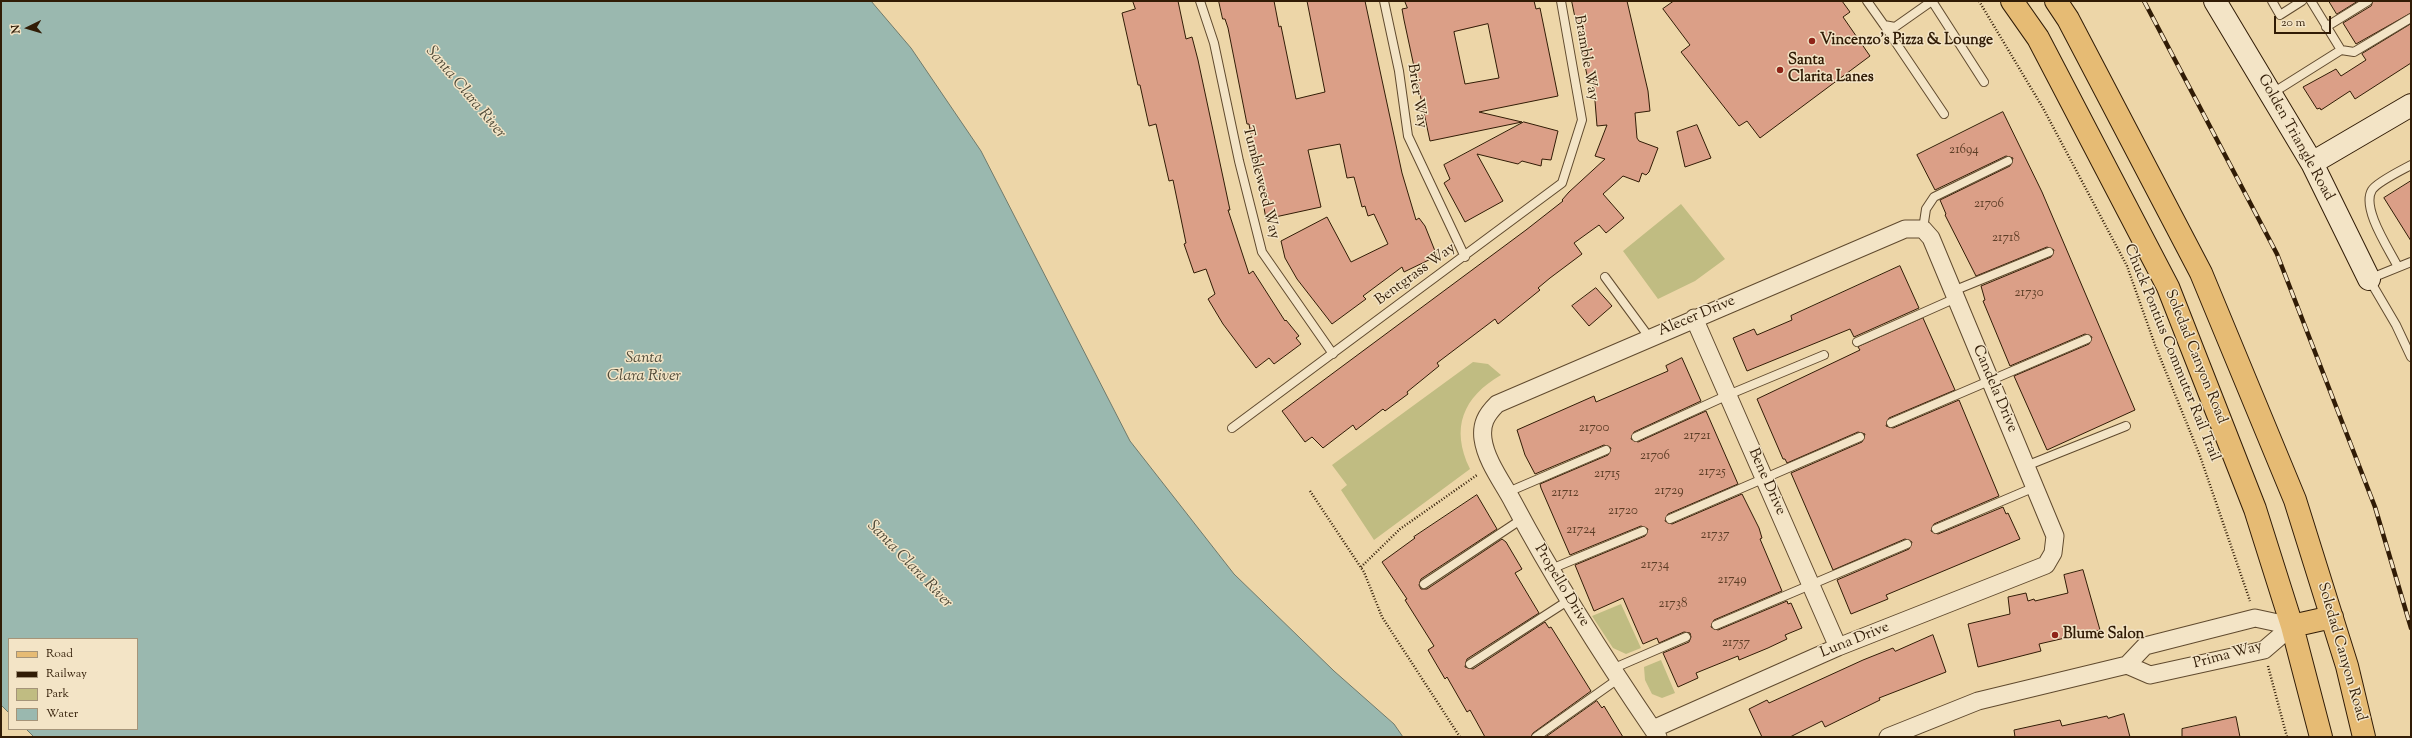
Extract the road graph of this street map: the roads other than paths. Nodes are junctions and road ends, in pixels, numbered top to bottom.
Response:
1 (1200, 1) edge
2 (1384, 1) edge
3 (1561, 1) edge
4 (1867, 1) edge
5 (1932, 1) edge
6 (2012, 1) edge
7 (2056, 1) edge
8 (2215, 1) edge
9 (2272, 1) edge
10 (2302, 1) edge
11 (2311, 1) edge
12 (2368, 1) edge
13 (2411, 18) edge
14 (1884, 25) junction
15 (2326, 27) junction
16 (2341, 50) junction
17 (1984, 82) dead end
18 (2271, 94) junction
19 (2411, 105) edge
20 (1944, 114) dead end
21 (1582, 120) joint
22 (2008, 161) dead end
23 (2312, 162) junction
24 (2411, 165) edge
25 (1923, 229) junction
26 (2048, 252) dead end
27 (1465, 257) junction
28 (2411, 262) edge
29 (2398, 267) junction
30 (1606, 277) dead end
31 (2369, 279) junction
32 (1955, 294) junction
33 (1694, 318) junction
34 (1649, 337) junction
35 (2086, 338) dead end
36 (1857, 342) dead end
37 (1333, 354) junction
38 (1824, 355) dead end
39 (2411, 358) edge
40 (1990, 381) junction
41 (1728, 395) junction
42 (1891, 423) dead end
43 (1482, 426) joint
44 (2126, 426) dead end
45 (1232, 428) dead end
46 (1636, 437) dead end
47 (1860, 437) dead end
48 (1606, 450) dead end
49 (2026, 466) junction
50 (1764, 478) junction
51 (2035, 488) junction
52 (1508, 492) junction
53 (1522, 519) junction
54 (1670, 519) dead end
55 (1936, 529) dead end
56 (1643, 531) dead end
57 (1907, 544) dead end
58 (2053, 553) joint
59 (1550, 569) junction
60 (1424, 584) dead end
61 (1811, 584) junction
62 (1569, 600) junction
63 (2332, 617) junction
64 (1716, 625) dead end
65 (2292, 626) junction
66 (1686, 637) dead end
67 (1838, 647) junction
68 (1470, 664) dead end
69 (2127, 665) junction
70 (1615, 674) junction
71 (1656, 733) edge
72 (1536, 737) edge
73 (1888, 737) edge
74 (2321, 737) edge
75 (2364, 737) edge

1 - 37 lane, Tumbleweed Way
2 - 27 lane, Brier Way
3 - 21 lane, Bramble Way
4 - 14 lane
5 - 14 lane
5 - 17 lane
6 - 65 main road, Soledad Canyon Road
7 - 63 main road, Soledad Canyon Road
8 - 18 street, Golden Triangle Road
9 - 10 lane
11 - 15 lane
12 - 15 lane
13 - 16 lane
14 - 20 lane
15 - 16 lane
16 - 18 lane
18 - 23 street, Golden Triangle Road
19 - 23 street
21 - 27 lane, Bentgrass Way
22 - 25 lane
23 - 31 street, Golden Triangle Road
24 - 29 lane
25 - 32 street, Candela Drive
25 - 33 street, Alecer Drive
26 - 32 lane
27 - 37 lane, Bentgrass Way
28 - 29 lane
29 - 31 lane
30 - 34 lane
31 - 39 lane
32 - 36 lane
32 - 40 street, Candela Drive
33 - 34 street, Alecer Drive
33 - 41 street, Bene Drive
34 - 43 street, Alecer Drive
35 - 40 lane
37 - 45 lane, Bentgrass Way
38 - 41 lane
40 - 42 lane
40 - 49 street, Candela Drive
41 - 46 lane
41 - 50 street, Bene Drive
43 - 52 street, Propello Drive
44 - 49 lane
47 - 50 lane
48 - 52 lane
49 - 51 street, Candela Drive
50 - 54 lane
50 - 61 street, Bene Drive
51 - 55 lane
51 - 58 street, Candela Drive
52 - 53 street, Propello Drive
53 - 59 street, Propello Drive
53 - 60 lane
56 - 59 lane
57 - 61 lane
58 - 67 street, Luna Drive
59 - 62 street, Propello Drive
61 - 64 lane
61 - 67 street, Bene Drive
62 - 68 lane
62 - 70 street, Propello Drive
63 - 65 main road
63 - 75 main road, Soledad Canyon Road
65 - 69 street, Prima Way
65 - 69 street, Prima Way
65 - 74 main road, Soledad Canyon Road
66 - 70 lane
67 - 71 street, Luna Drive
69 - 73 street
70 - 71 street, Propello Drive
70 - 72 lane

